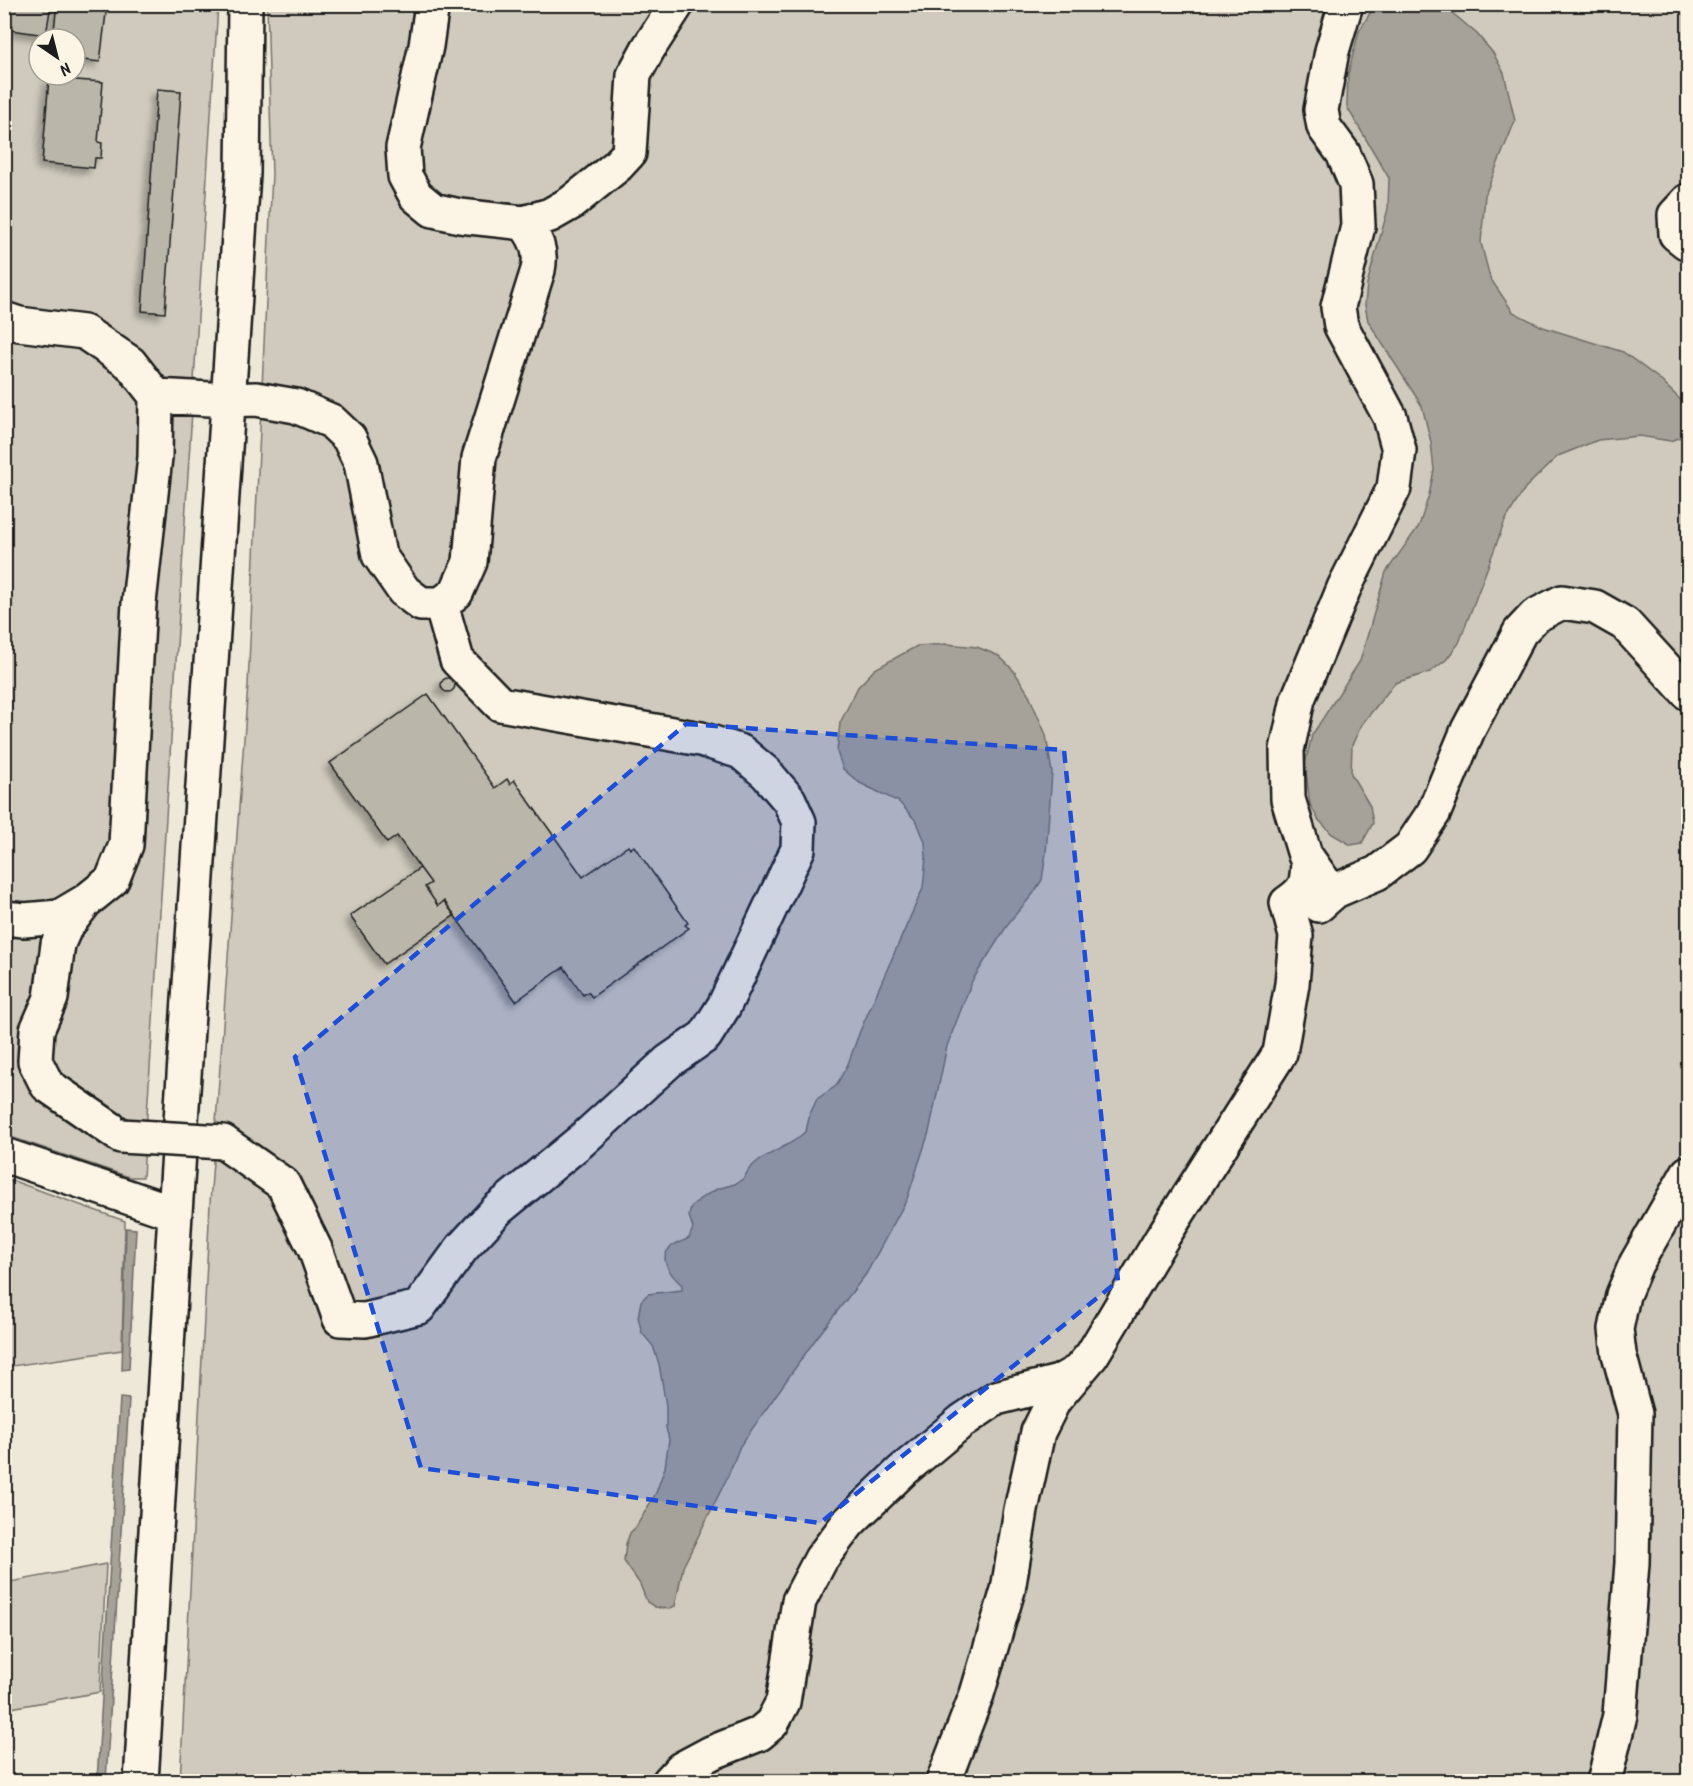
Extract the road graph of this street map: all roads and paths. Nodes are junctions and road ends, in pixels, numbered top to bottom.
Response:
1 (245, 4) edge
2 (432, 4) edge
3 (677, 4) edge
4 (687, 4) edge
5 (1346, 4) edge
6 (647, 52) junction
7 (571, 203) junction
8 (1689, 203) edge
9 (524, 223) junction
10 (1687, 248) edge
11 (541, 257) junction
12 (14, 321) edge
13 (156, 396) junction
14 (228, 400) junction
15 (441, 604) junction
16 (1689, 693) edge
17 (1308, 861) junction
18 (1335, 891) junction
19 (86, 901) junction
20 (14, 919) edge
21 (1296, 936) junction
22 (56, 958) junction
23 (4, 1155) edge
24 (1689, 1173) edge
25 (175, 1214) junction
26 (1080, 1370) junction
27 (1022, 1392) junction
28 (1042, 1424) junction
29 (141, 1782) edge
30 (669, 1782) edge
31 (943, 1782) edge
32 (1604, 1782) edge

1 - 14 street
2 - 9 street
3 - 6 street
4 - 6 street
5 - 17 street
6 - 7 street
7 - 9 street
7 - 11 street
8 - 10 street
9 - 11 street
11 - 15 street
12 - 13 street
13 - 14 street
13 - 19 street
14 - 15 street
14 - 25 street
15 - 22 street, bridge
16 - 18 street
17 - 18 street
17 - 21 street
18 - 21 street
19 - 20 street
19 - 22 street
20 - 22 street
21 - 26 street
23 - 25 street
24 - 32 street
25 - 29 street
26 - 27 street
26 - 28 street
27 - 28 street
27 - 30 street
28 - 31 street

